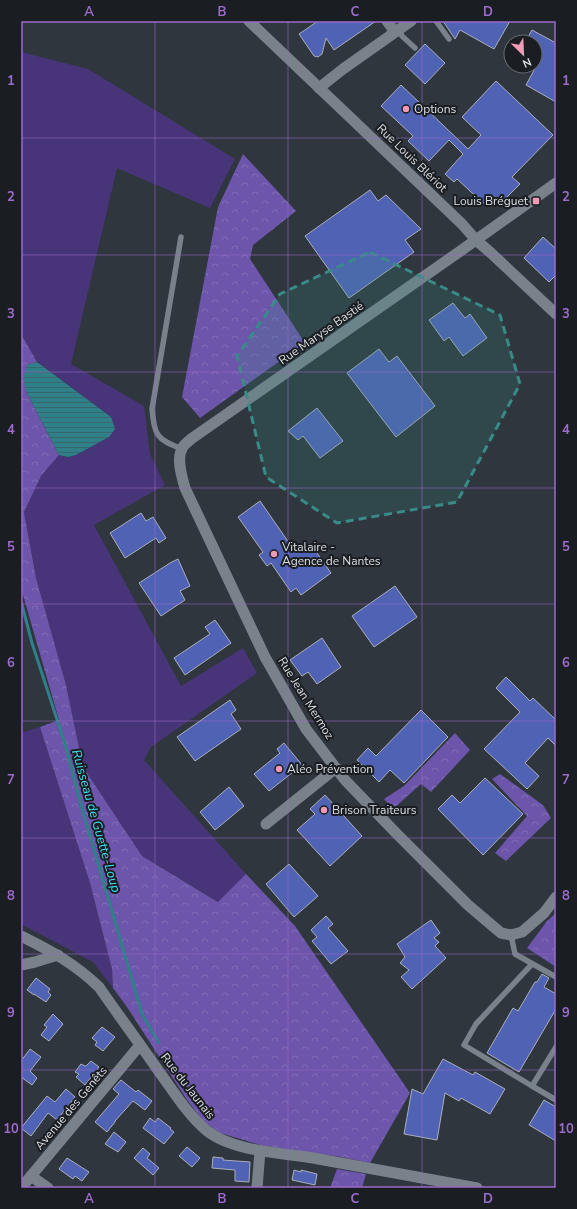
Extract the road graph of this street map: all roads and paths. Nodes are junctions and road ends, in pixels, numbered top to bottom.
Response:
1 (249, 21) edge
2 (387, 21) edge
3 (411, 21) edge
4 (436, 21) edge
5 (397, 30) junction
6 (449, 39) dead end
7 (415, 48) dead end
8 (320, 88) junction
9 (556, 183) edge
10 (181, 237) dead end
11 (476, 240) junction
12 (556, 314) edge
13 (182, 449) junction
14 (336, 768) junction
15 (266, 824) dead end
16 (556, 897) edge
17 (511, 935) junction
18 (21, 936) edge
19 (58, 955) junction
20 (21, 964) edge
21 (532, 964) junction
22 (556, 977) edge
23 (140, 1045) junction
24 (556, 1047) edge
25 (532, 1086) junction
26 (556, 1100) edge
27 (260, 1151) junction
28 (31, 1176) junction
29 (21, 1188) edge
30 (48, 1188) edge
31 (258, 1188) edge
32 (477, 1188) edge

1 - 8 street, Rue Louis Blériot
2 - 5 street
3 - 5 street
4 - 6 lane
5 - 7 lane
5 - 8 street
8 - 11 street, Rue Louis Blériot
9 - 11 street, Rue Maryse Bastié
10 - 13 lane
11 - 12 street, Rue Louis Blériot
11 - 13 street, Rue Maryse Bastié
13 - 14 street, Rue Jean Mermoz
14 - 15 street
14 - 17 street, Rue Jean Mermoz
16 - 17 street
17 - 21 lane
18 - 19 street, Rue du Jaunais
19 - 20 street
19 - 23 street, Rue du Jaunais
21 - 22 lane
21 - 25 lane
23 - 27 street, Rue du Jaunais
23 - 28 street, Avenue des Genêts
24 - 25 lane
25 - 26 lane
27 - 31 street
27 - 32 street, Rue du Jaunais
28 - 29 street, Avenue des Genêts
28 - 30 street

